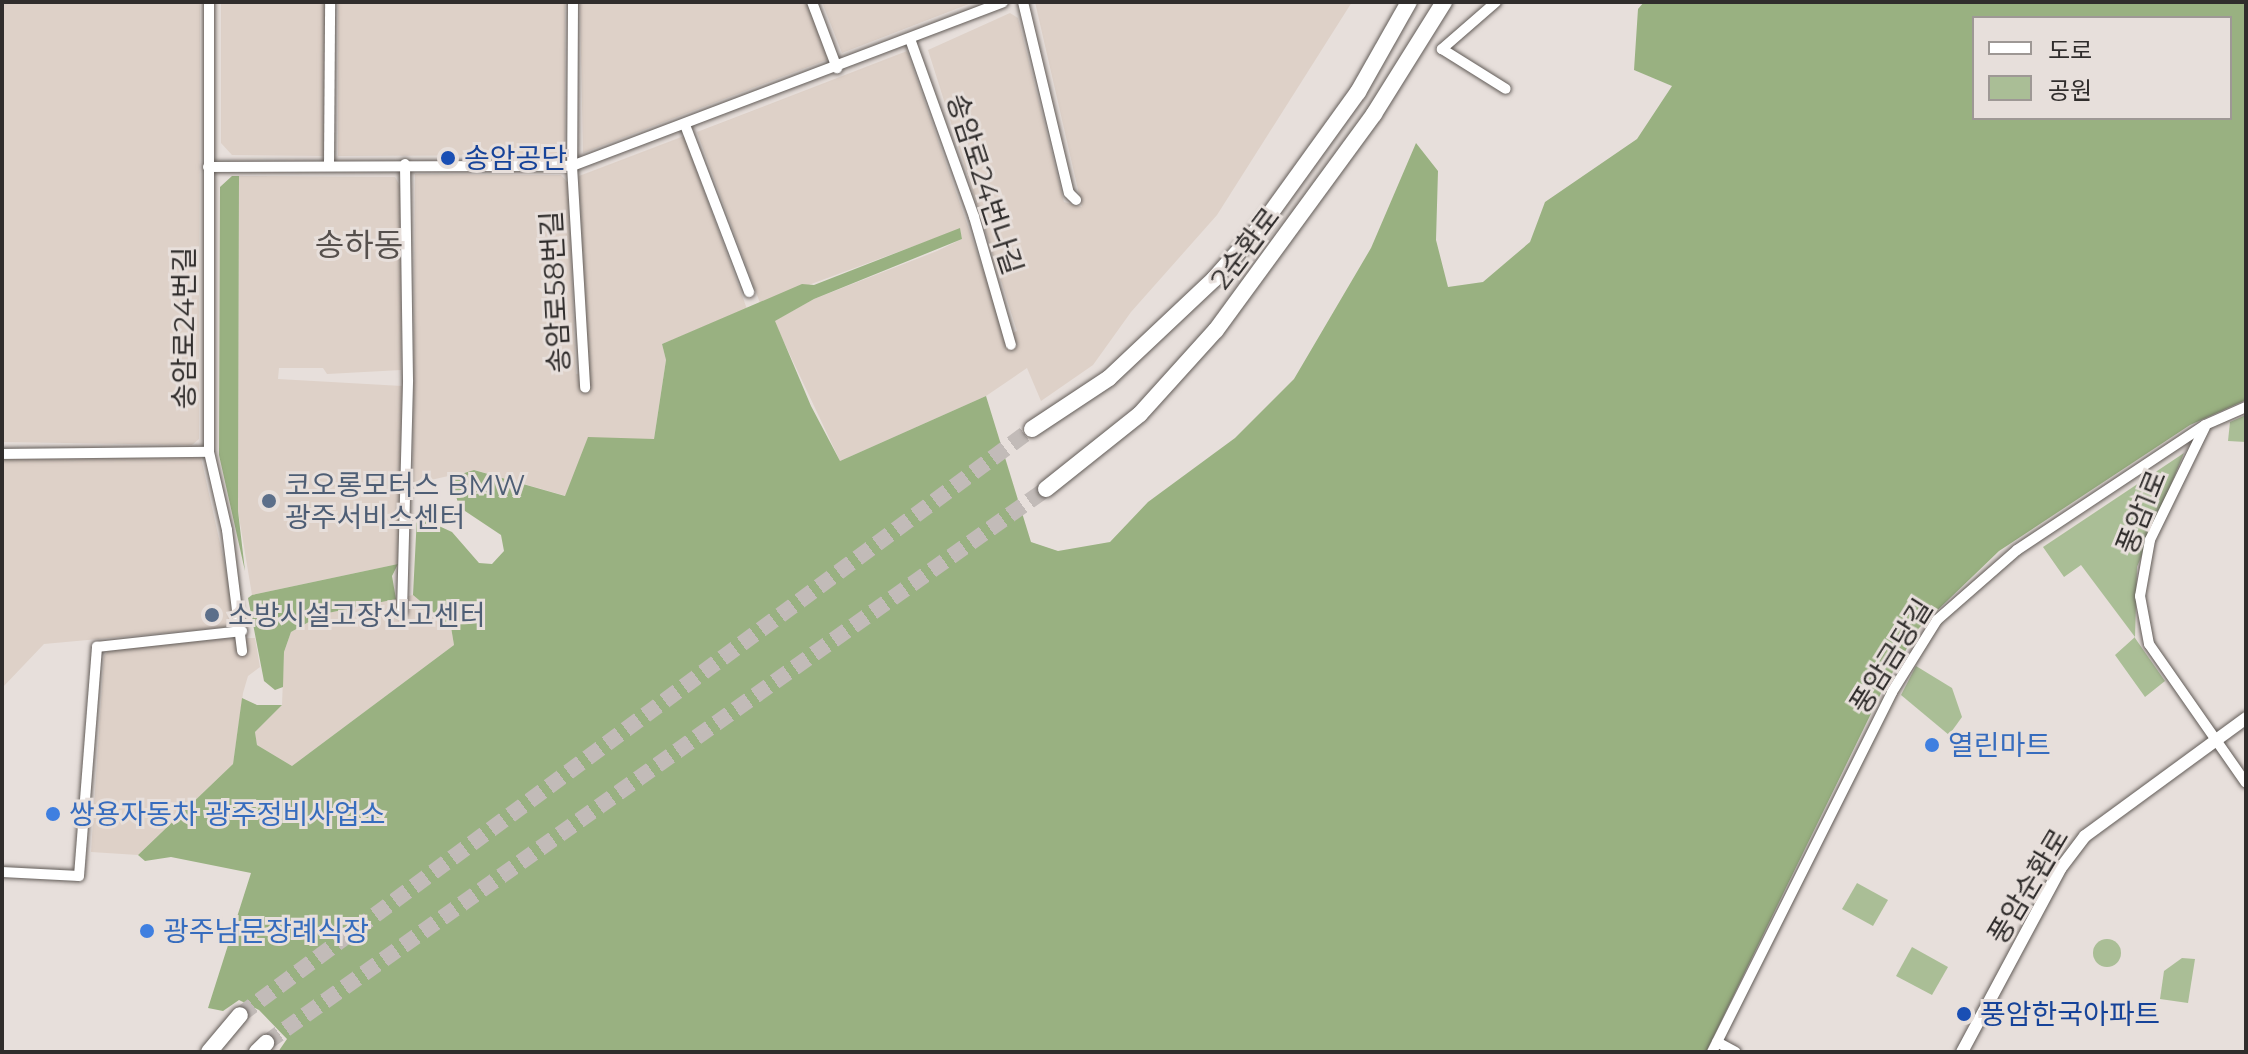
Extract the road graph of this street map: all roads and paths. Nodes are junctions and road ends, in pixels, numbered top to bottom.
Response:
1 (209, 2) edge
2 (330, 2) edge
3 (573, 2) edge
4 (812, 2) edge
5 (1003, 2) edge
6 (1023, 2) edge
7 (1409, 2) edge
8 (1444, 2) edge
9 (1496, 2) edge
10 (910, 39) junction
11 (837, 68) junction
12 (1506, 89) dead end
13 (685, 125) junction
14 (405, 164) junction
15 (329, 165) junction
16 (572, 166) junction
17 (208, 167) junction
18 (1076, 200) dead end
19 (749, 292) dead end
20 (1011, 345) dead end
21 (585, 388) dead end
22 (2246, 407) edge
23 (2205, 425) junction
24 (1032, 429) tunnel mouth
25 (209, 452) junction
26 (2, 454) edge
27 (1046, 489) tunnel mouth
28 (402, 612) dead end
29 (242, 631) junction
30 (242, 651) dead end
31 (2246, 718) edge
32 (2217, 740) junction
33 (2246, 783) edge
34 (2, 872) edge
35 (240, 1015) tunnel mouth
36 (1715, 1047) edge
37 (209, 1052) edge
38 (1736, 1052) edge
39 (1962, 1052) edge

1 - 17 street, 송암로24번길
2 - 15 street
3 - 16 street, 송암로58번길
4 - 11 street
5 - 10 street
6 - 18 street
7 - 24 highway, 2순환로
8 - 27 highway, 2순환로
9 - 12 street
10 - 11 street
10 - 20 street, 송암로24번나길
11 - 13 street
13 - 16 street
13 - 19 street
14 - 15 street
14 - 16 street
14 - 28 street
15 - 17 street
16 - 21 street, 송암로58번길
17 - 25 street, 송암로24번길
22 - 23 street, 풍암금당길
23 - 32 street, 풍암1로
23 - 36 street, 풍암금당길
25 - 26 street
25 - 29 street, 송암로24번길
29 - 30 street, 송암로24번길
29 - 34 street
31 - 32 street, 풍암순환로
32 - 33 street, 풍암1로
32 - 39 street, 풍암순환로
35 - 37 highway
36 - 38 street

